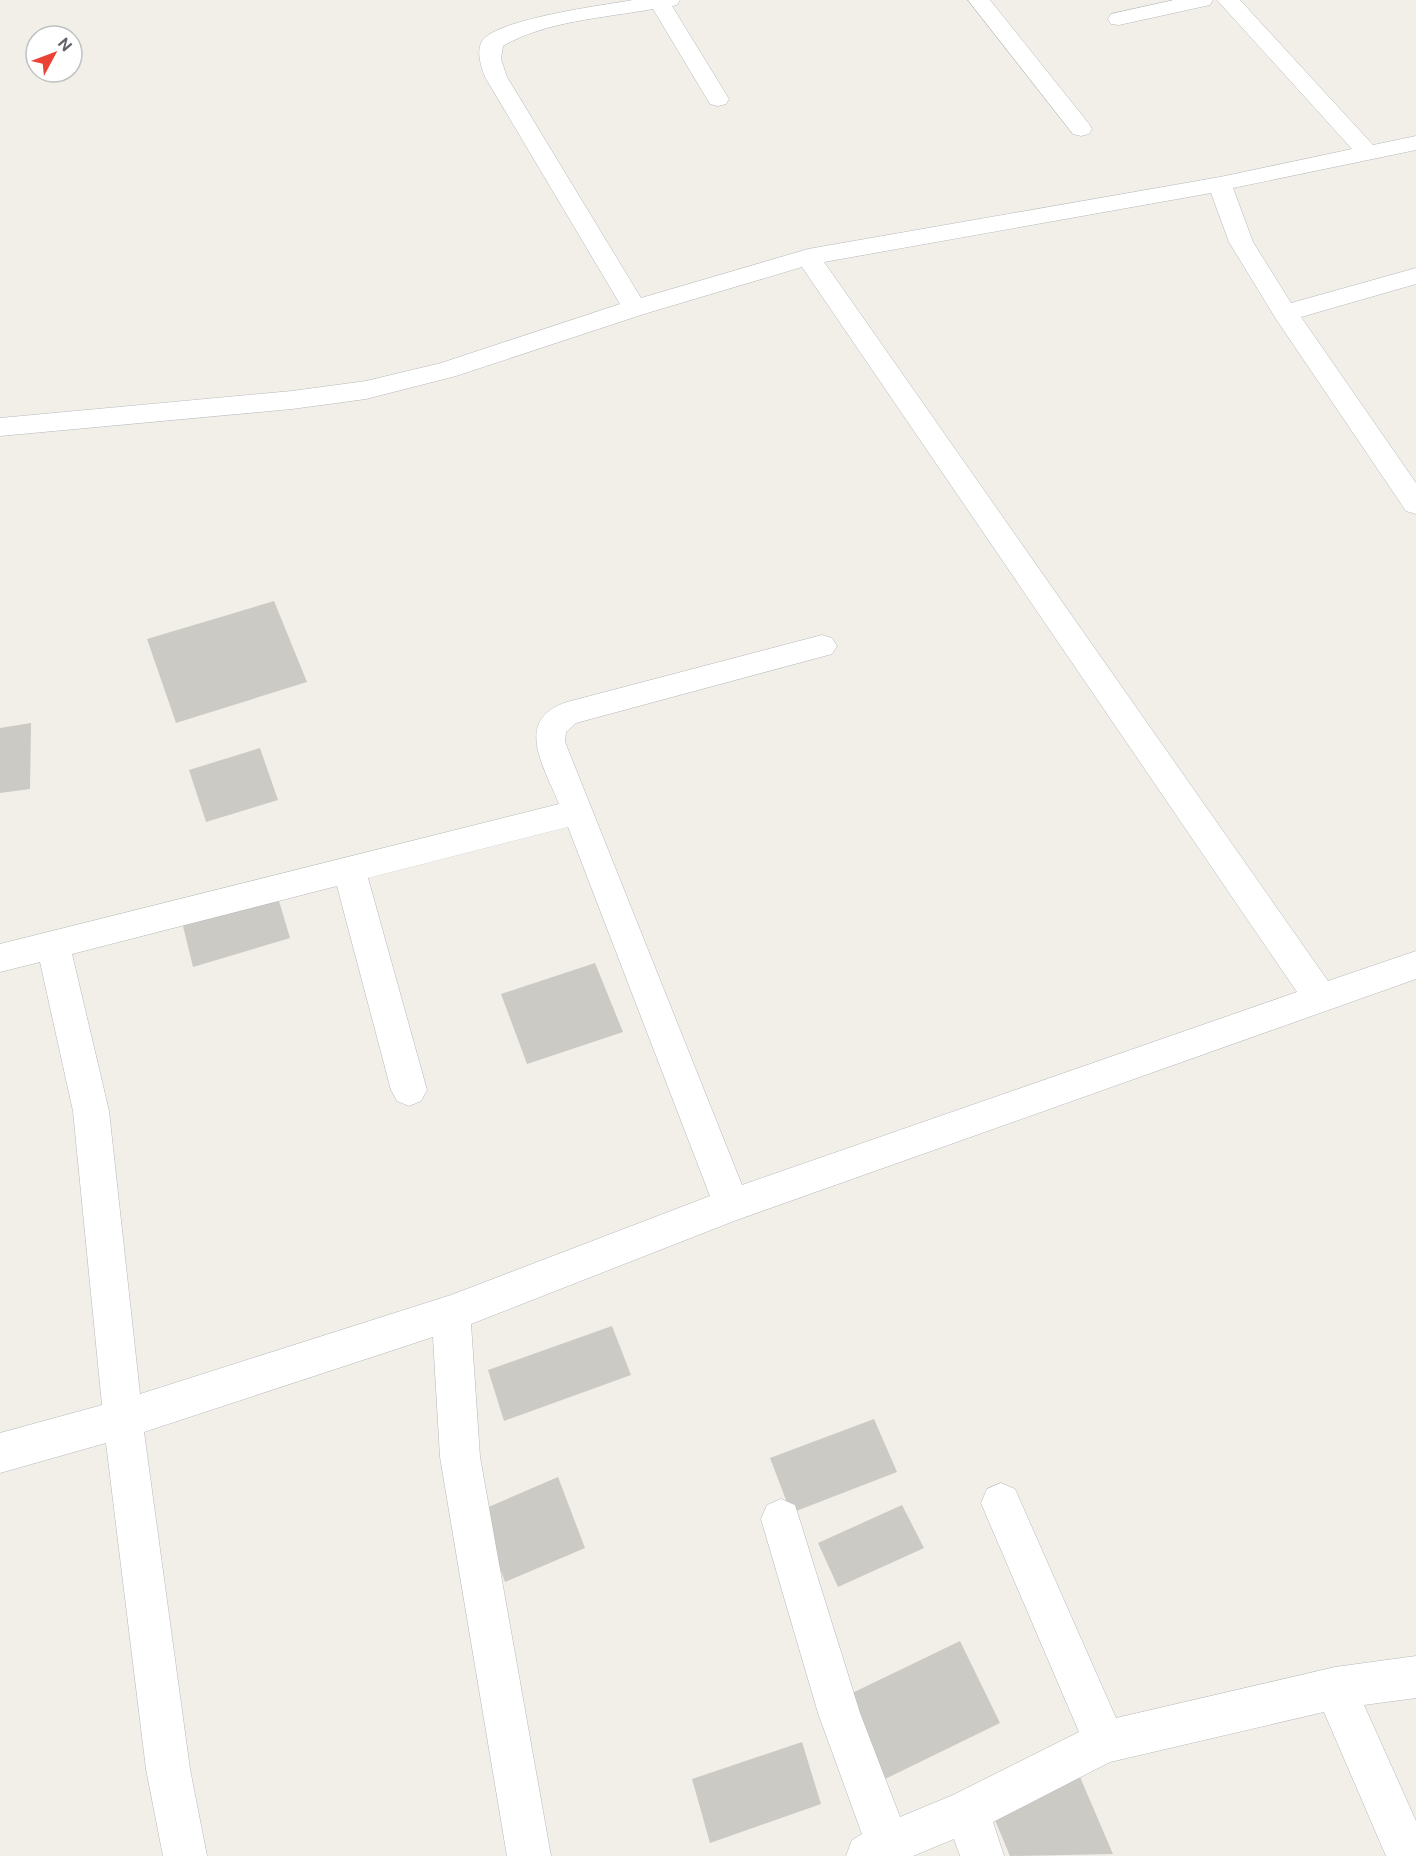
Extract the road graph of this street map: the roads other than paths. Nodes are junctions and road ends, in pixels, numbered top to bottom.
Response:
1 (979, 0) edge
2 (1202, 0) edge
3 (1228, 0) edge
4 (664, 1) edge
5 (619, 4) edge
6 (1119, 19) dead end
7 (718, 99) dead end
8 (1081, 129) dead end
9 (1416, 143) edge
10 (1369, 154) junction
11 (1220, 184) junction
12 (808, 257) junction
13 (1416, 276) edge
14 (635, 308) junction
15 (1285, 313) junction
16 (0, 427) edge
17 (1416, 504) edge
18 (822, 646) dead end
19 (578, 812) junction
20 (349, 869) junction
21 (53, 944) junction
22 (0, 958) edge
23 (1416, 965) edge
24 (1320, 998) junction
25 (409, 1090) dead end
26 (732, 1205) junction
27 (451, 1313) junction
28 (123, 1419) junction
29 (0, 1453) edge
30 (1001, 1503) dead end
31 (781, 1519) dead end
32 (1416, 1677) edge
33 (1335, 1688) junction
34 (1105, 1742) junction
35 (967, 1812) junction
36 (878, 1850) edge
37 (185, 1856) edge
38 (529, 1856) edge
39 (982, 1856) edge
40 (1409, 1856) edge

1 - 8 street
2 - 6 street
3 - 10 street
4 - 5 street
4 - 7 street
5 - 14 street
9 - 10 street
10 - 11 street
11 - 12 street
11 - 15 street
12 - 14 street
12 - 24 street
13 - 15 street
14 - 16 street
15 - 17 street
18 - 19 street
19 - 20 street
19 - 26 street
20 - 21 street
20 - 25 street
21 - 22 street
21 - 28 street
23 - 24 street
24 - 26 street
26 - 27 street
27 - 28 street
27 - 38 street
28 - 29 street
28 - 37 street
30 - 34 street
31 - 36 street
32 - 33 street
33 - 34 street
33 - 40 street
34 - 35 street
35 - 36 street
35 - 39 street

